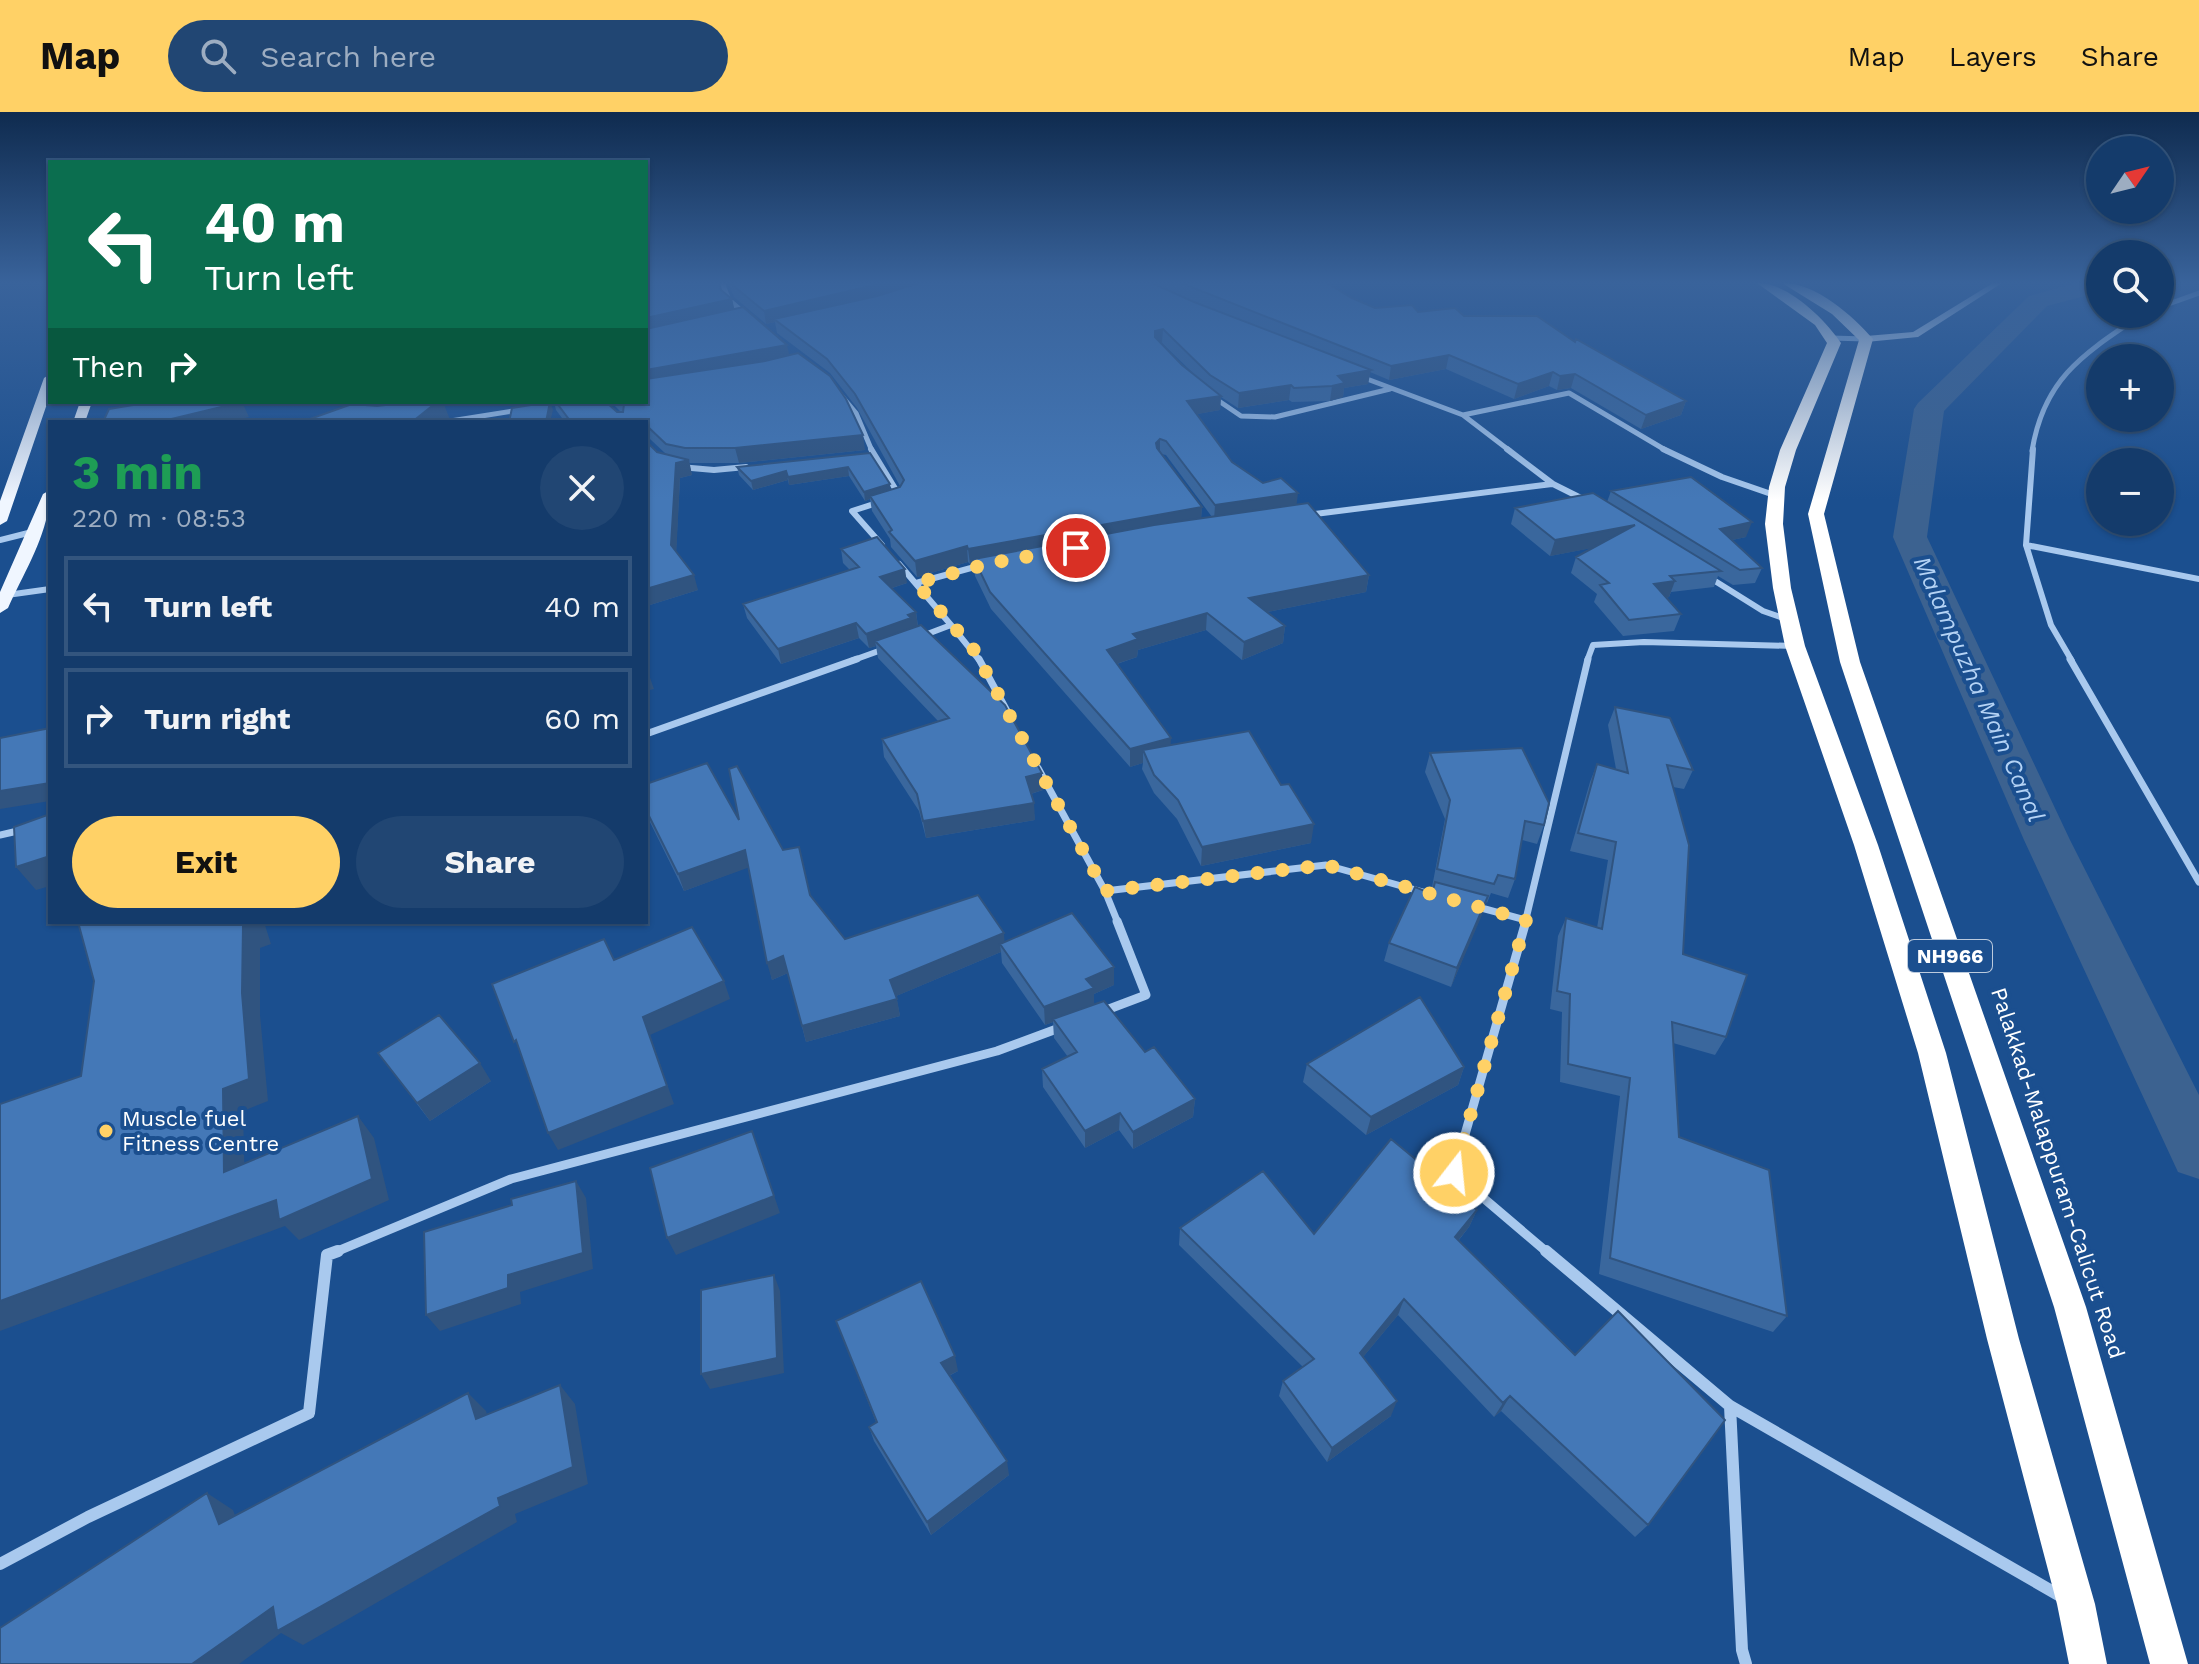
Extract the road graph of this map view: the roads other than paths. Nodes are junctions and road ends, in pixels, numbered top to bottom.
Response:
1 (1829, 355) edge
2 (1862, 355) edge
3 (2084, 355) edge
4 (1349, 372) edge
5 (1390, 388) junction
6 (836, 389) edge
7 (1204, 391) edge
8 (47, 392) edge
9 (521, 410) edge
10 (1463, 415) junction
11 (457, 420) edge
12 (874, 455) junction
13 (859, 456) edge
14 (757, 466) edge
15 (674, 467) edge
16 (1553, 484) junction
17 (1777, 496) junction
18 (48, 499) edge
19 (1595, 507) edge
20 (1305, 515) edge
21 (0, 521) edge
22 (36, 531) junction
23 (0, 540) edge
24 (2026, 545) junction
25 (991, 563) edge
26 (1699, 571) edge
27 (2199, 579) edge
28 (916, 583) junction
29 (48, 590) edge
30 (3, 602) edge
31 (951, 625) junction
32 (1792, 633) junction
33 (906, 641) edge
34 (891, 647) edge
35 (1010, 717) edge
36 (648, 733) edge
37 (1032, 757) edge
38 (38, 827) edge
39 (0, 835) edge
40 (2199, 882) edge
41 (1105, 891) junction
42 (1434, 895) edge
43 (1464, 903) edge
44 (1526, 920) junction
45 (1086, 1018) edge
46 (1071, 1023) edge
47 (1730, 1406) junction
48 (0, 1564) edge
49 (2076, 1604) junction
50 (1746, 1664) edge
51 (2088, 1664) edge
52 (2169, 1664) edge

1 - 17 highway, NH966
2 - 52 highway, Palakkad-Malappuram-Calicut Road / NH966
3 - 24 street
4 - 5 street
5 - 7 street
5 - 10 street
6 - 12 street
8 - 21 main road
9 - 11 street
10 - 16 street
10 - 17 street
12 - 13 street
12 - 28 street
14 - 15 street
16 - 19 street
16 - 20 street
17 - 32 highway, NH966
18 - 22 main road
22 - 23 street
22 - 30 main road
24 - 27 street
24 - 40 street
25 - 28 street
26 - 32 street
28 - 31 street
29 - 30 street
31 - 33 street
31 - 35 street
32 - 44 street
32 - 49 highway, NH966
34 - 36 street
37 - 41 street
38 - 39 street
41 - 42 street
41 - 45 street
43 - 44 street
44 - 47 street
46 - 48 street
47 - 49 street
47 - 50 street
49 - 51 highway, NH966

